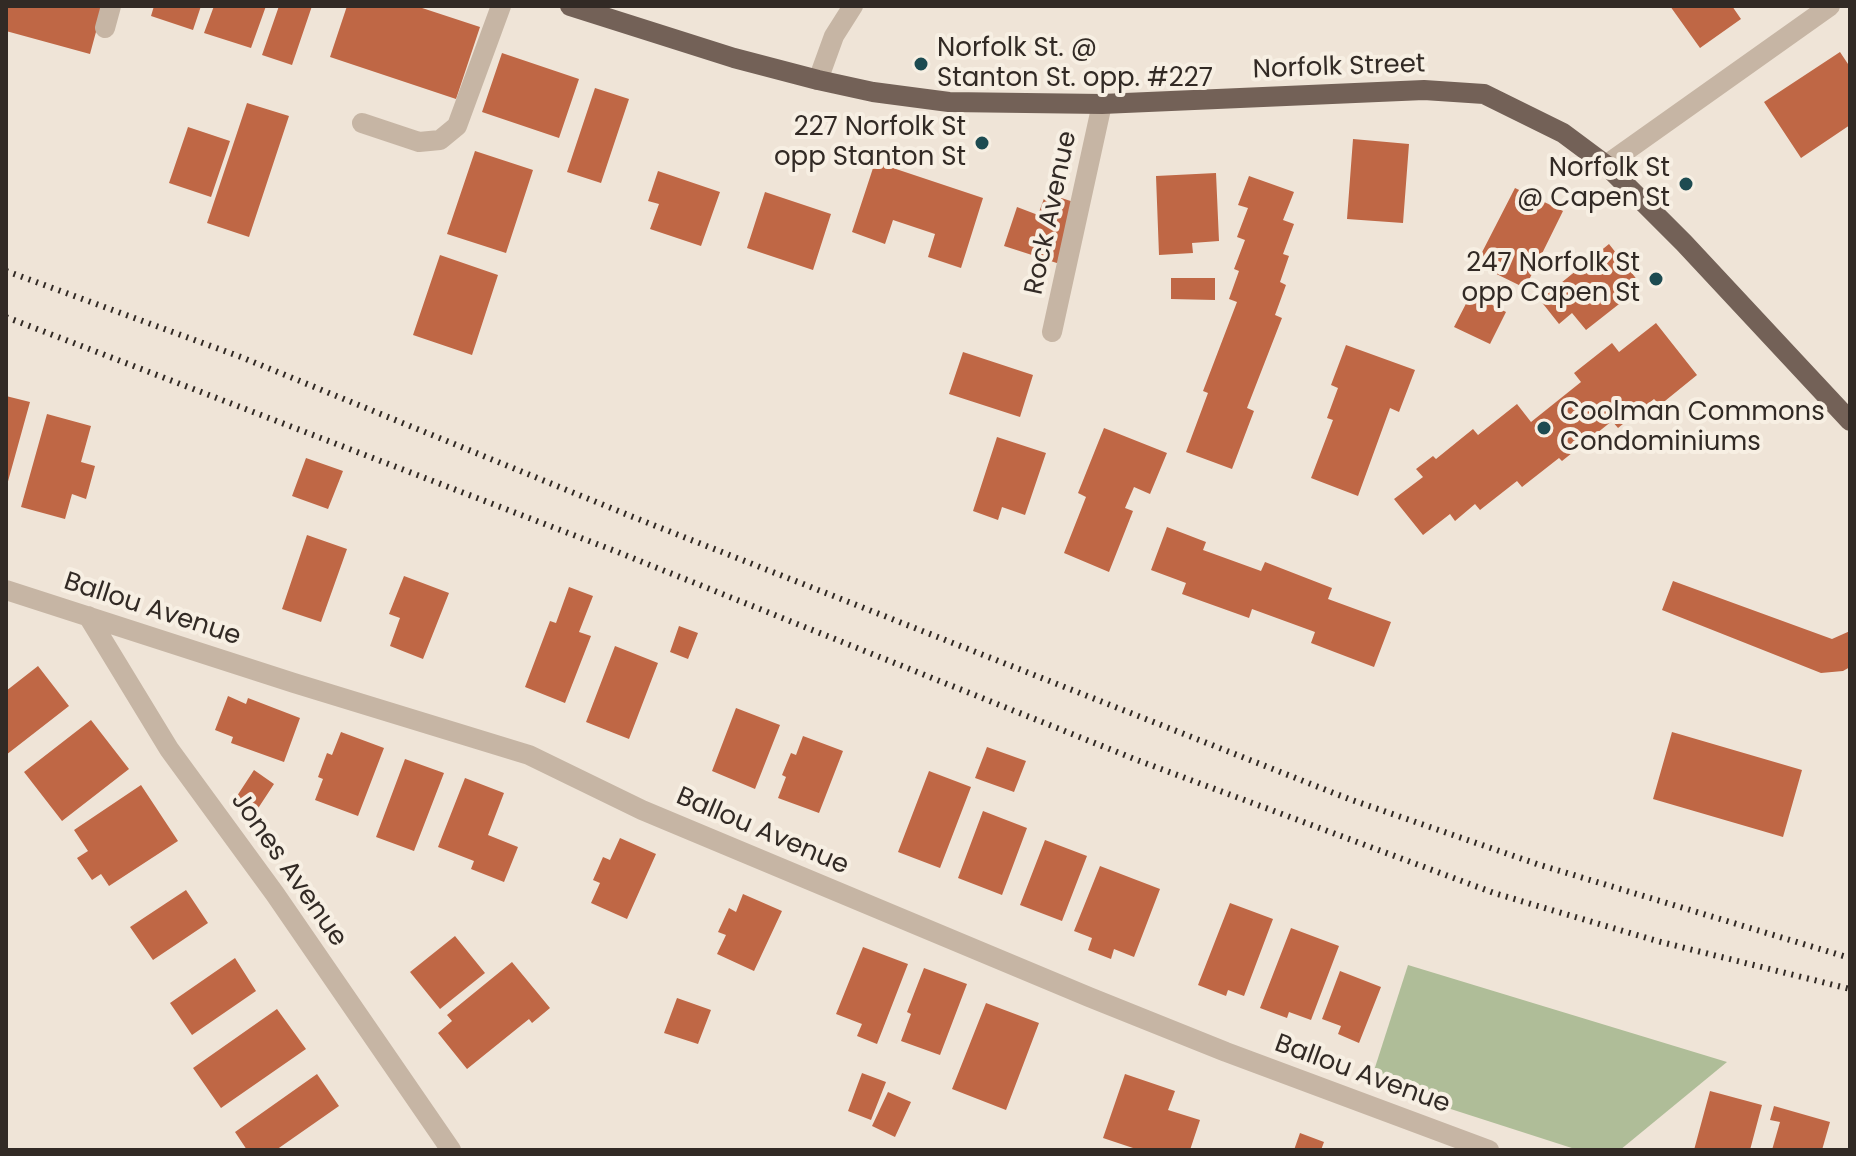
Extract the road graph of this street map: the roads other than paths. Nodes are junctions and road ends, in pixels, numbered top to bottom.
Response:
1 (111, 6) edge
2 (501, 6) edge
3 (570, 6) edge
4 (853, 6) edge
5 (1830, 6) edge
6 (105, 28) dead end
7 (818, 80) junction
8 (1102, 104) junction
9 (362, 123) dead end
10 (1606, 165) junction
11 (1052, 332) dead end
12 (1850, 421) edge
13 (6, 590) edge
14 (88, 616) junction
15 (451, 1150) edge
16 (1489, 1150) edge

1 - 6 street
2 - 9 street
3 - 7 main road, Norfolk Street
4 - 7 street
5 - 10 street
7 - 8 main road, Norfolk Street
8 - 10 main road, Norfolk Street
8 - 11 street, Rock Avenue
10 - 12 main road, Norfolk Street
13 - 14 street, Ballou Avenue
14 - 15 street, Jones Avenue
14 - 16 street, Ballou Avenue

